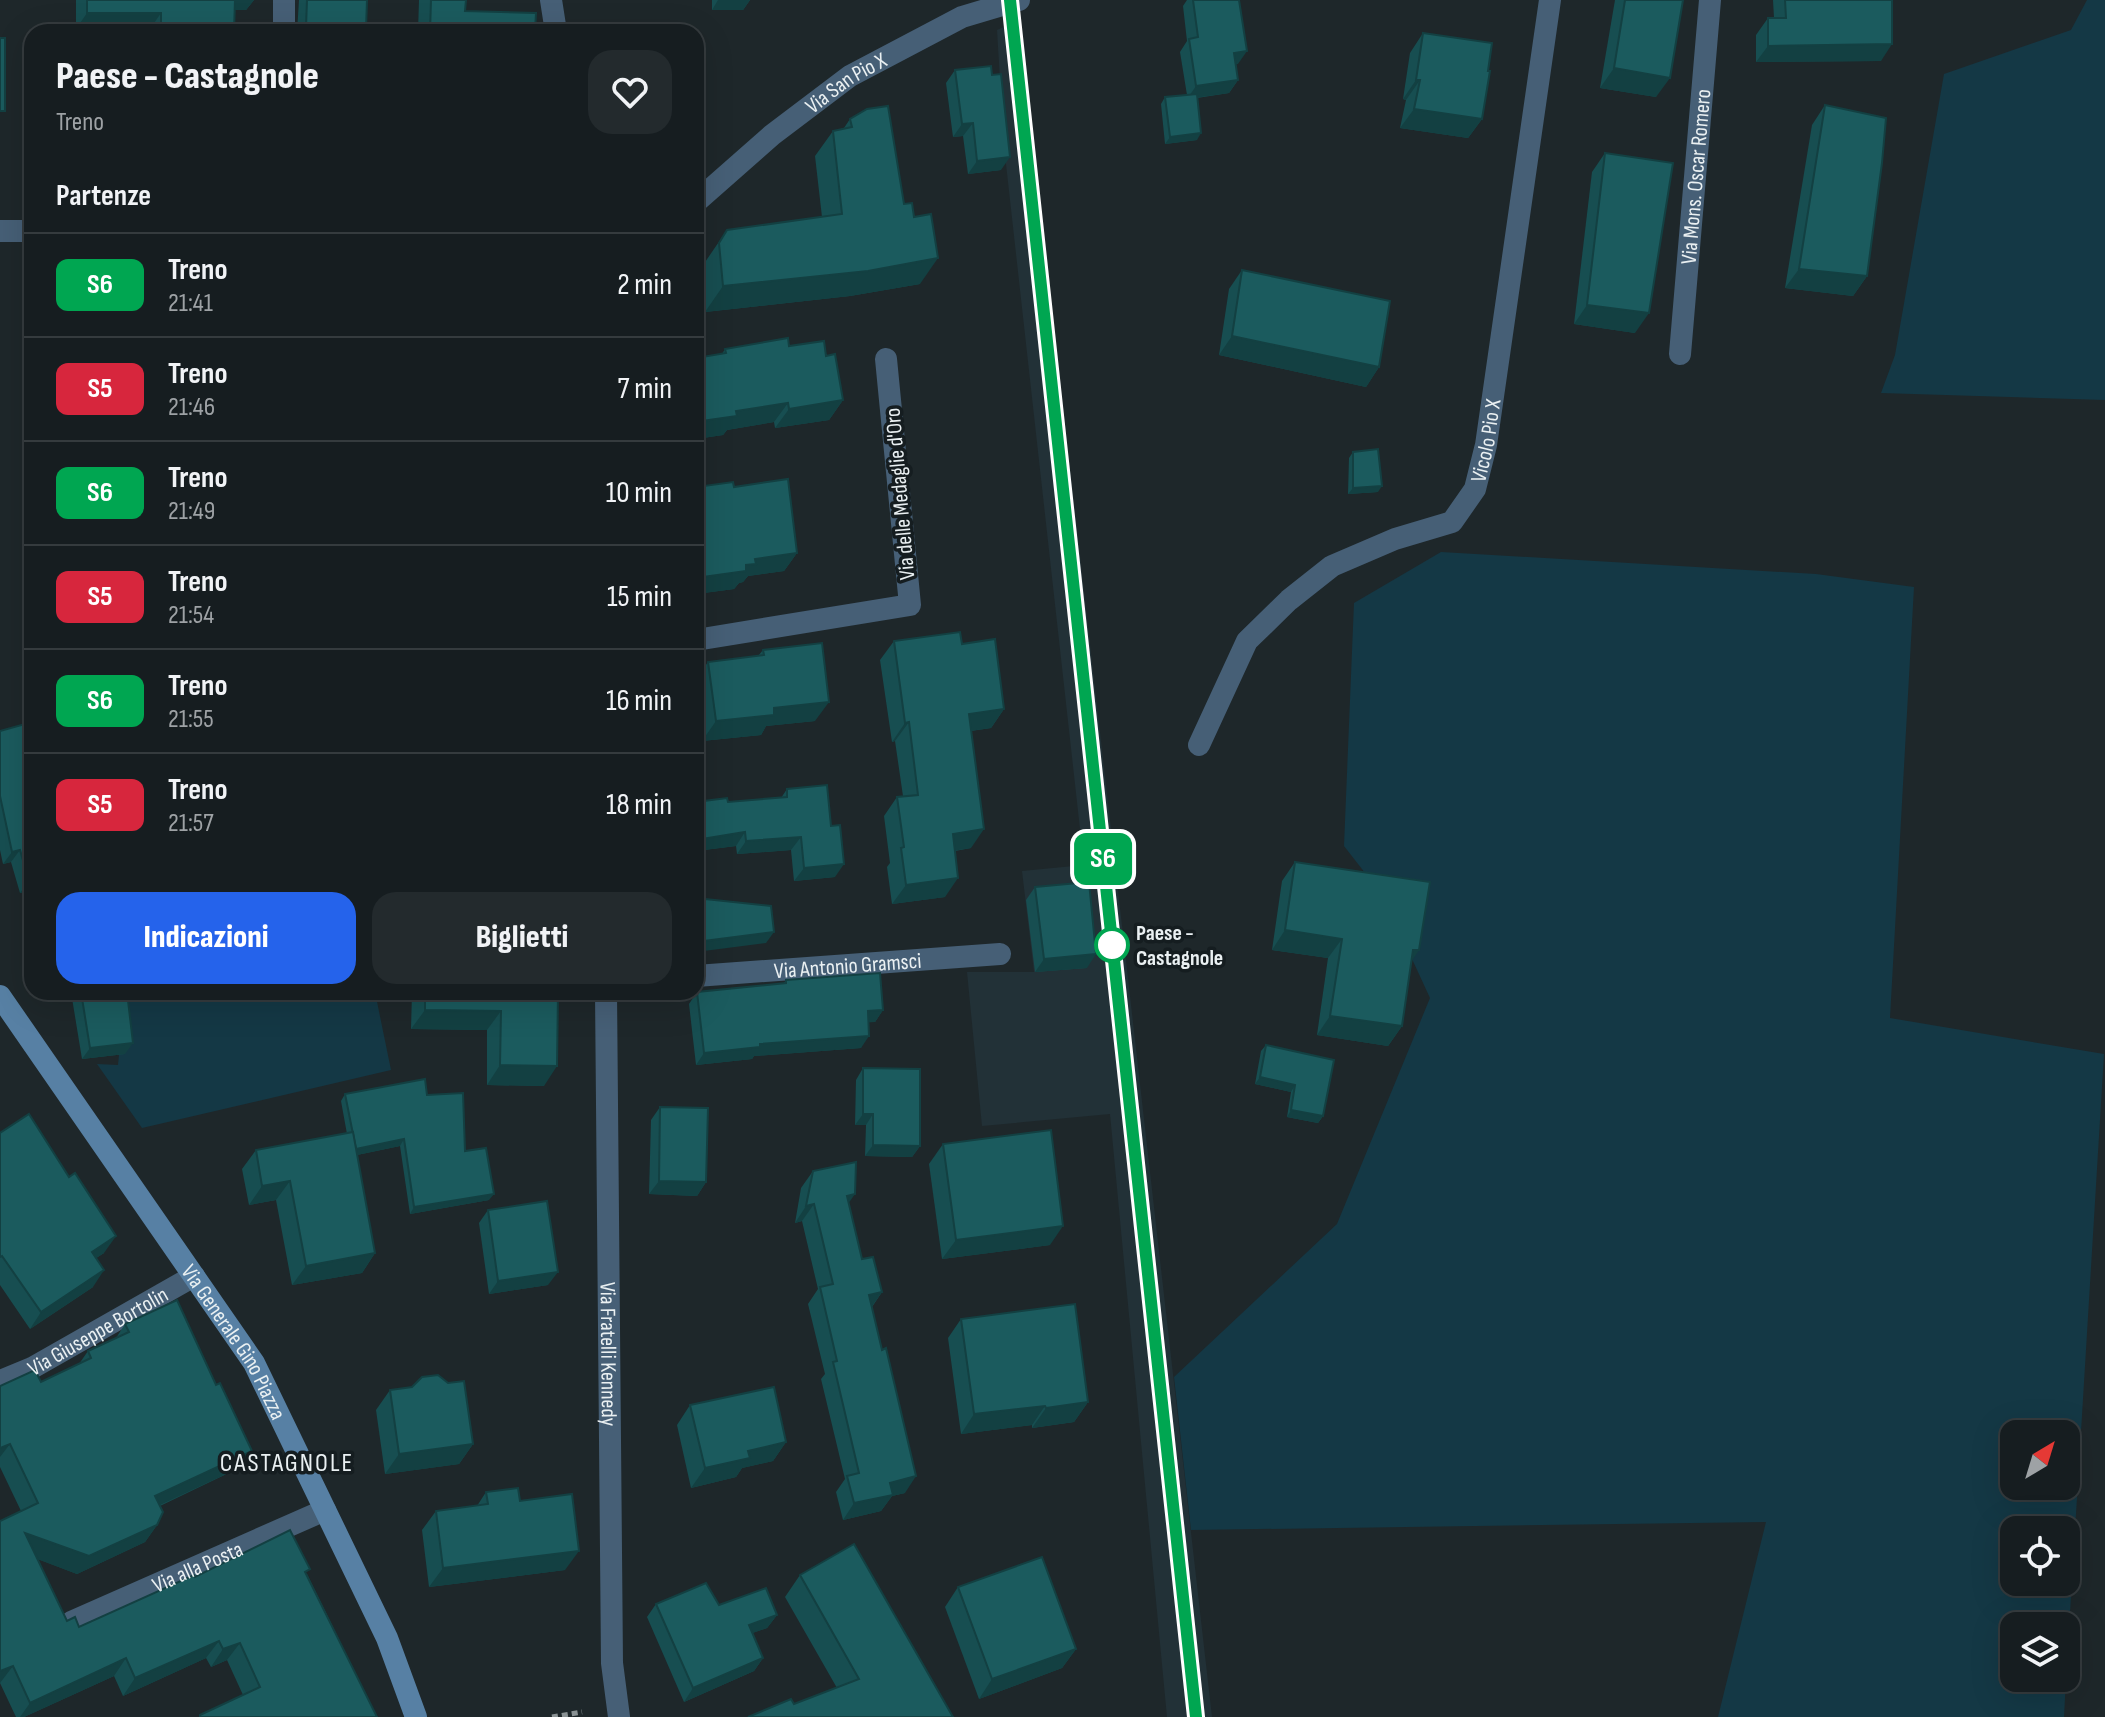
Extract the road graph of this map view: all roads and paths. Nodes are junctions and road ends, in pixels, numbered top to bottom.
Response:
1 (284, 0) edge
2 (551, 0) edge
3 (1019, 0) edge
4 (1550, 0) edge
5 (1710, 0) edge
6 (284, 24) edge
7 (555, 24) edge
8 (704, 195) edge
9 (0, 231) edge
10 (24, 231) edge
11 (1680, 354) dead end
12 (886, 359) dead end
13 (704, 639) edge
14 (1199, 745) dead end
15 (1000, 954) dead end
16 (704, 975) edge
17 (0, 996) edge
18 (606, 1000) edge
19 (194, 1276) junction
20 (0, 1381) edge
21 (325, 1510) junction
22 (71, 1622) edge
23 (582, 1712) dead end
24 (416, 1717) edge
25 (552, 1717) edge
26 (619, 1717) edge

1 - 6 street
2 - 7 street
3 - 8 street, Via San Pio X
4 - 14 street, Vicolo Pio X
5 - 11 street, Via Mons. Oscar Romero
9 - 10 street
12 - 13 street, Via delle Medaglie d'Oro
15 - 16 street, Via Antonio Gramsci
17 - 19 main road, Via Generale Gino Piazza
18 - 26 street, Via Fratelli Kennedy
19 - 20 street, Via Giuseppe Bortolin
19 - 21 main road, Via Generale Gino Piazza
21 - 22 street, Via alla Posta
21 - 24 main road, Via Generale Gino Piazza
23 - 25 path

